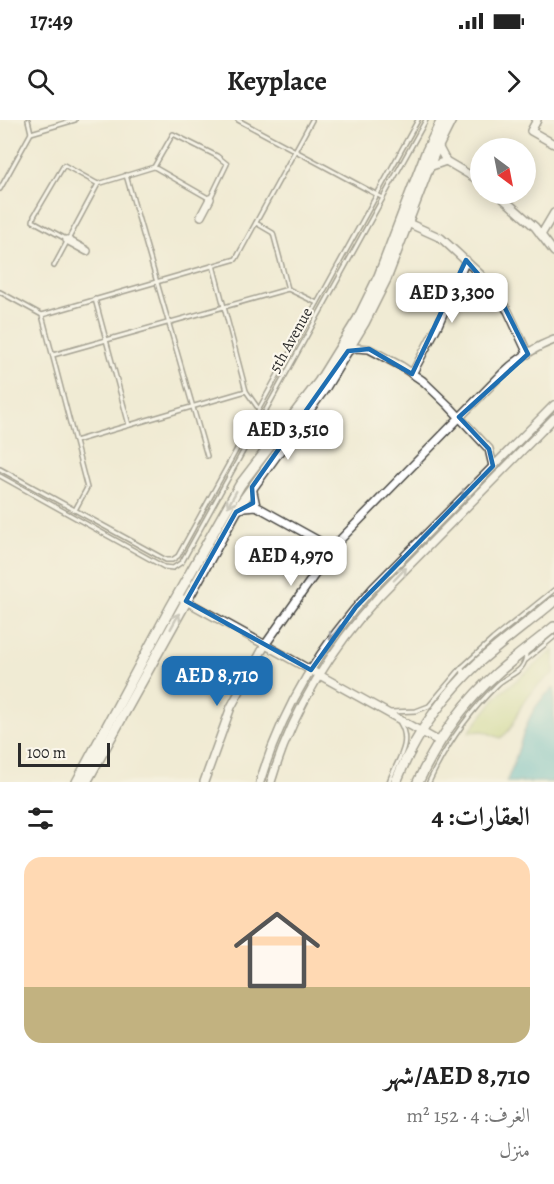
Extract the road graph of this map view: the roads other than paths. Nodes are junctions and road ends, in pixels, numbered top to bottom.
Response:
1 (28, 120) edge
2 (75, 120) edge
3 (238, 120) edge
4 (312, 120) edge
5 (418, 120) edge
6 (426, 120) edge
7 (442, 120) edge
8 (451, 120) edge
9 (537, 120) edge
10 (31, 133) junction
11 (554, 144) edge
12 (438, 146) junction
13 (295, 151) junction
14 (446, 161) junction
15 (154, 167) junction
16 (429, 167) junction
17 (126, 175) junction
18 (470, 175) edge
19 (98, 184) junction
20 (0, 189) edge
21 (377, 195) junction
22 (383, 198) junction
23 (210, 199) junction
24 (510, 204) edge
25 (554, 213) edge
26 (201, 216) dead end
27 (256, 223) junction
28 (408, 223) junction
29 (541, 235) junction
30 (67, 240) junction
31 (87, 251) dead end
32 (554, 252) edge
33 (466, 260) junction
34 (213, 265) junction
35 (54, 266) dead end
36 (157, 282) junction
37 (288, 290) junction
38 (0, 292) edge
39 (95, 299) junction
40 (317, 303) junction
41 (224, 307) junction
42 (42, 315) junction
43 (169, 322) junction
44 (360, 332) junction
45 (106, 340) junction
46 (554, 340) edge
47 (369, 349) junction
48 (348, 351) junction
49 (528, 354) junction
50 (53, 355) junction
51 (412, 374) junction
52 (246, 391) junction
53 (554, 405) edge
54 (193, 407) junction
55 (259, 409) junction
56 (459, 417) junction
57 (554, 418) edge
58 (129, 426) junction
59 (75, 441) junction
60 (489, 449) junction
61 (506, 452) junction
62 (207, 456) dead end
63 (493, 465) junction
64 (0, 469) edge
65 (0, 476) edge
66 (252, 487) junction
67 (256, 506) junction
68 (75, 510) junction
69 (236, 512) junction
70 (337, 543) junction
71 (554, 590) edge
72 (177, 596) junction
73 (186, 601) junction
74 (554, 601) edge
75 (554, 627) edge
76 (554, 637) edge
77 (265, 645) junction
78 (526, 649) junction
79 (526, 660) junction
80 (462, 667) junction
81 (311, 670) junction
82 (319, 674) junction
83 (463, 679) junction
84 (388, 713) junction
85 (398, 718) junction
86 (423, 732) junction
87 (440, 742) junction
88 (77, 782) edge
89 (86, 782) edge
90 (204, 782) edge
91 (260, 782) edge
92 (271, 782) edge
93 (389, 782) edge
94 (396, 782) edge
95 (418, 782) edge
96 (429, 782) edge

1 - 10 lane
2 - 10 lane
3 - 13 lane
4 - 13 lane
5 - 21 lane, 5th Avenue
6 - 22 lane, 5th Avenue
7 -> 72 main road
8 - 12 main road
9 - 11 street
10 - 20 lane
12 - 14 street
12 - 16 main road
13 - 21 lane
13 - 27 lane
14 - 16 street
14 - 18 street
15 - 17 lane
15 - 23 lane
15 - 23 lane
16 - 28 main road
17 - 19 lane
17 - 36 lane
19 - 30 lane
19 - 30 lane
21 - 22 lane
21 - 40 lane, 5th Avenue
22 - 65 lane, 5th Avenue
23 - 26 street
24 - 29 street
25 - 29 street
27 - 34 lane
27 - 37 lane
28 - 33 street
28 - 44 main road
29 - 32 street
30 - 31 street
30 - 35 lane
33 - 49 street
33 - 51 street
34 - 36 lane
34 - 41 lane
36 - 39 lane
36 - 43 lane
37 - 40 lane
37 - 41 lane
38 - 42 lane
39 - 42 lane
39 - 45 lane
40 - 55 lane, 5th Avenue
41 - 43 lane
41 - 52 lane
42 - 50 lane
43 - 45 lane
43 - 54 lane
44 - 47 street
44 - 48 main road
45 - 50 lane
45 - 58 lane
46 - 49 street
47 - 48 street
47 - 51 street
48 - 66 main road
49 - 56 street
50 - 59 lane
51 - 56 street
52 - 54 lane
52 - 55 lane
53 - 61 street
54 - 58 lane
54 - 62 lane
55 - 68 lane, 5th Avenue
56 - 60 street
56 - 70 street
82 -> 57 street
58 - 59 lane
59 - 68 lane
60 - 61 street
60 - 63 street
61 - 63 street
63 -> 81 street
64 - 68 lane
66 - 67 street
66 - 69 main road
67 - 69 street
67 - 70 street
69 - 73 main road
70 - 77 street
71 - 80 lane
72 - 73 street
72 - 88 main road
73 - 77 street
89 -> 73 main road
74 - 83 main road
75 - 78 main road
76 - 79 lane
77 - 81 street
77 - 90 street
78 - 79 lane
78 - 87 main road
79 - 96 lane
80 - 83 lane
80 - 84 lane
81 - 82 street
81 - 91 street
82 - 84 street
82 - 92 street
83 - 86 main road
84 - 85 street
85 - 86 street
85 - 93 lane
86 - 87 street
86 - 94 main road
87 - 95 main road

